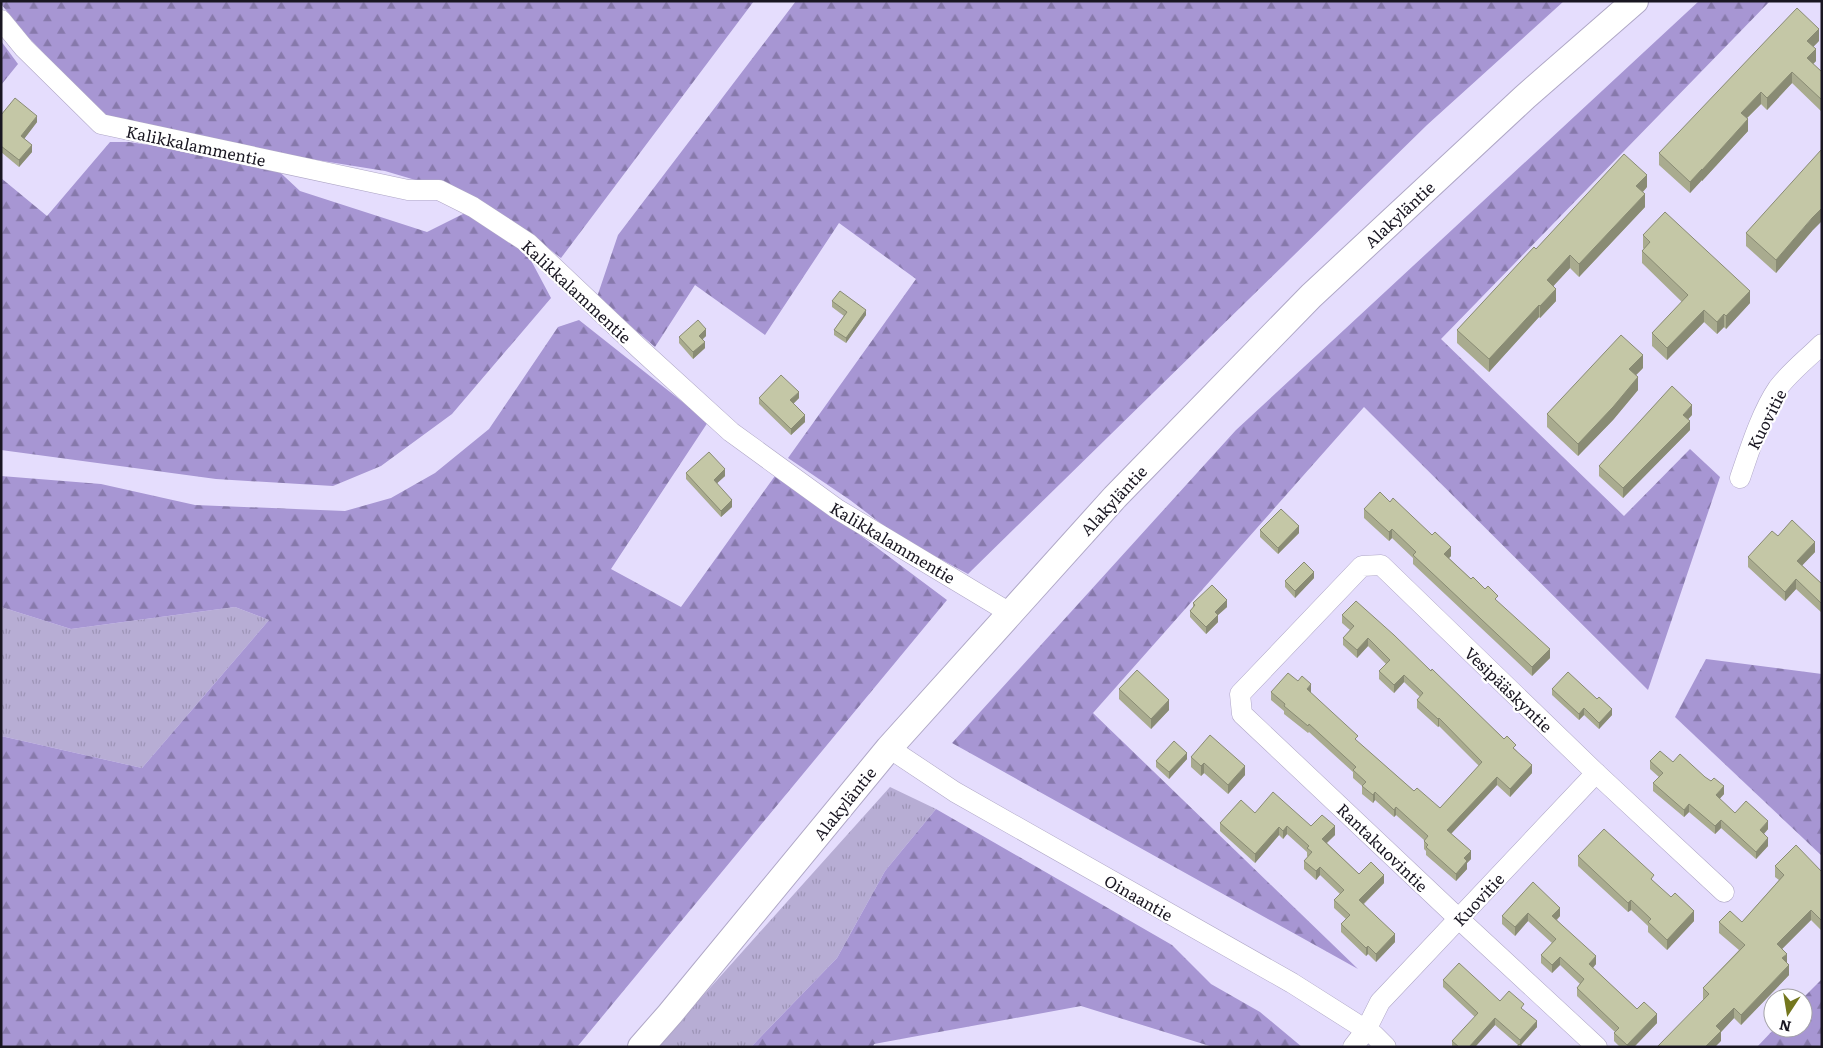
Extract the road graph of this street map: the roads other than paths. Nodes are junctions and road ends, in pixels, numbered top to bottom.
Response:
1 (1635, 1) edge
2 (1, 20) edge
3 (1822, 344) edge
4 (1740, 478) dead end
5 (1010, 613) junction
6 (1294, 636) joint
7 (890, 748) junction
8 (1596, 773) junction
9 (1724, 892) dead end
10 (1459, 919) junction
11 (1366, 1030) junction
12 (641, 1047) edge
13 (1353, 1047) edge
14 (1386, 1047) edge
15 (1597, 1047) edge

1 - 5 main road, Alakyläntie
2 - 5 street, Kalikkalammentie
3 - 4 street, Kuovitie
5 - 7 main road, Alakyläntie
6 - 8 street, Vesipääskyntie
6 - 10 street, Rantakuovintie
7 - 11 street, Oinaantie
7 - 12 main road, Alakyläntie
8 - 9 street, Vesipääskyntie
8 - 10 street, Kuovitie
10 - 11 street, Kuovitie
10 - 15 street, Rantakuovintie
11 - 13 street, Kuovitie
11 - 14 street, Oinaantie

